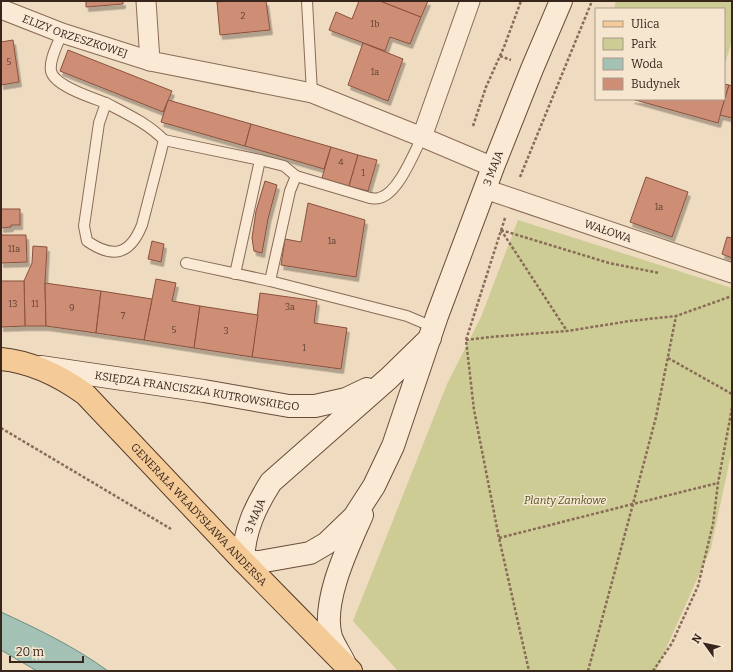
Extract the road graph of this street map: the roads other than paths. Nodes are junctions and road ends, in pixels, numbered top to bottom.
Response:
1 (146, 1) edge
2 (307, 1) edge
3 (470, 1) edge
4 (561, 1) edge
5 (1, 8) edge
6 (62, 33) junction
7 (150, 61) junction
8 (312, 93) junction
9 (106, 103) junction
10 (422, 137) junction
11 (164, 140) junction
12 (260, 160) junction
13 (493, 167) junction
14 (296, 176) junction
15 (485, 189) junction
16 (186, 263) dead end
17 (732, 273) edge
18 (235, 274) junction
19 (270, 281) junction
20 (431, 332) junction
21 (1, 359) edge
22 (40, 367) junction
23 (389, 378) junction
24 (372, 490) junction
25 (243, 561) junction
26 (348, 668) edge

1 - 7 street
2 - 8 lane
3 - 10 street
4 - 13 main road, 3 MAJA
5 - 6 street, ELIZY ORZESZKOWEJ
6 - 7 street, ELIZY ORZESZKOWEJ
6 - 9 lane
7 - 8 street, ELIZY ORZESZKOWEJ
8 - 10 street, ELIZY ORZESZKOWEJ
9 - 11 lane
9 - 11 lane
10 - 13 street, ELIZY ORZESZKOWEJ
10 - 14 lane
11 - 12 lane
12 - 14 lane
12 - 18 lane
13 - 15 main road, 3 MAJA
14 - 19 lane
15 - 17 street, WAŁOWA
15 - 20 main road, 3 MAJA
16 - 18 lane
18 - 19 lane
19 - 20 lane
20 - 23 main road, 3 MAJA
20 - 24 main road, 3 MAJA
21 - 22 main road, KSIĘDZA FRANCISZKA KUTROWSKIEGO
22 - 23 main road, KSIĘDZA FRANCISZKA KUTROWSKIEGO
22 - 25 main road, GENERAŁA WŁADYSŁAWA ANDERSA
23 - 25 main road, 3 MAJA
24 - 25 main road, 3 MAJA
24 - 26 main road, 3 MAJA
25 - 26 main road, GENERAŁA WŁADYSŁAWA ANDERSA

